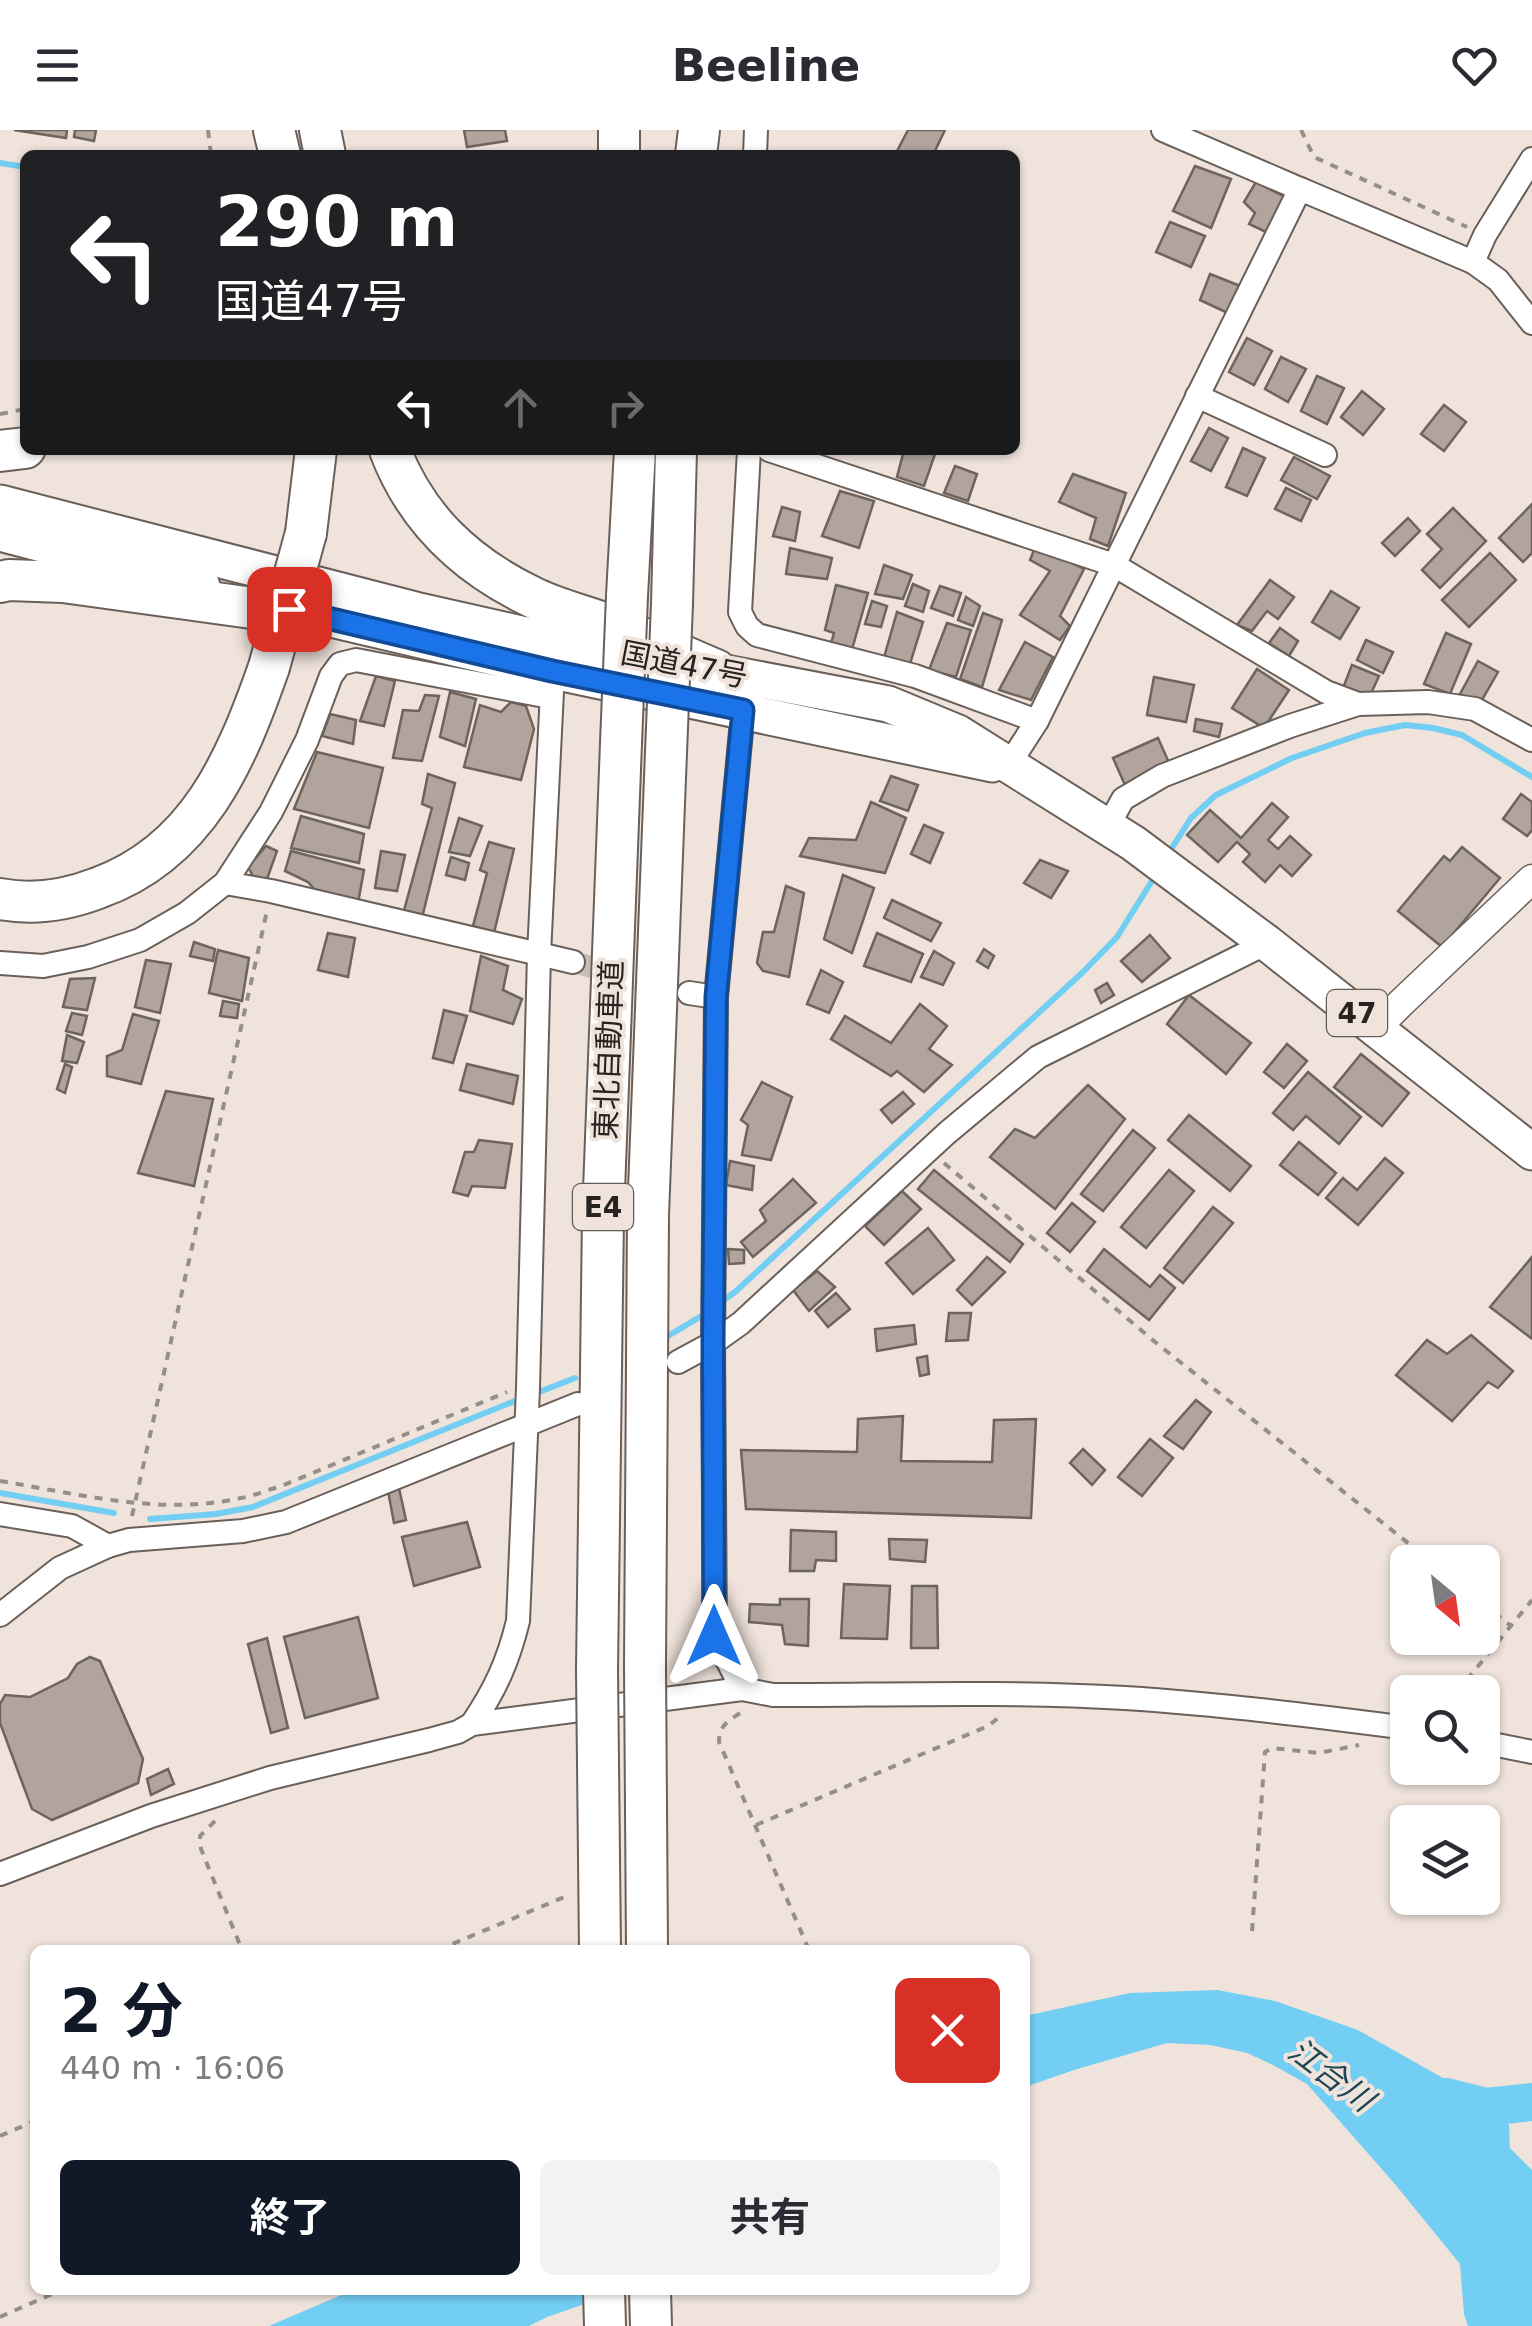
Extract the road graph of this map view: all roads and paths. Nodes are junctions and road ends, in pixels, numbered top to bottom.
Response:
1 (1164, 130) edge
2 (1301, 130) edge
3 (1532, 159) edge
4 (1300, 190) junction
5 (1484, 235) junction
6 (1474, 262) junction
7 (1532, 322) edge
8 (1197, 396) junction
9 (295, 455) edge
10 (315, 455) edge
11 (392, 455) edge
12 (624, 455) edge
13 (635, 455) edge
14 (676, 455) edge
15 (749, 455) edge
16 (784, 455) edge
17 (1325, 455) dead end
18 (0, 502) edge
19 (294, 532) junction
20 (0, 534) edge
21 (1114, 566) junction
22 (0, 582) edge
23 (627, 596) junction
24 (325, 618) junction
25 (258, 664) junction
26 (716, 670) junction
27 (551, 684) junction
28 (1358, 704) junction
29 (743, 710) junction
30 (1037, 721) junction
31 (1532, 740) edge
32 (1008, 766) junction
33 (1121, 834) junction
34 (0, 875) edge
35 (1532, 879) edge
36 (225, 883) junction
37 (271, 891) junction
38 (0, 899) edge
39 (1268, 942) junction
40 (540, 954) junction
41 (573, 962) tunnel mouth
42 (0, 963) edge
43 (688, 993) tunnel mouth
44 (716, 997) junction
45 (1376, 1028) junction
46 (928, 1150) junction
47 (1532, 1152) edge
48 (713, 1343) junction
49 (678, 1362) dead end
50 (528, 1400) junction
51 (578, 1404) dead end
52 (0, 1481) edge
53 (133, 1504) junction
54 (0, 1514) edge
55 (118, 1543) junction
56 (1411, 1545) edge
57 (1532, 1600) edge
58 (0, 1615) edge
59 (1500, 1617) edge
60 (1511, 1626) junction
61 (1470, 1675) edge
62 (747, 1691) junction
63 (1029, 1694) junction
64 (472, 1724) junction
65 (1390, 1726) edge
66 (1371, 1742) dead end
67 (1500, 1746) edge
68 (1532, 1752) edge
69 (218, 1818) dead end
70 (756, 1825) junction
71 (0, 1874) edge
72 (569, 1895) dead end
73 (1252, 1931) dead end
74 (240, 1945) edge
75 (450, 1945) edge
76 (600, 1945) edge
77 (647, 1945) edge
78 (807, 1945) edge
79 (30, 2124) edge
80 (0, 2136) edge
81 (49, 2295) edge
82 (604, 2295) edge
83 (650, 2295) edge
84 (0, 2316) edge
85 (604, 2326) edge
86 (650, 2326) edge

1 - 4 street
2 - 5 path
3 - 5 street
4 - 6 street
4 - 8 street
5 - 6 street
6 - 7 street
8 - 17 street
8 - 21 street
9 - 19 highway
10 - 19 highway
11 - 26 highway
12 - 23 highway
13 - 23 highway, 東北自動車道 / E4
14 - 77 highway, 東北自動車道 / E4, bridge
15 - 30 street
16 - 21 street
18 - 26 highway, 国道47号 / 47
19 - 25 highway
20 - 24 highway, 国道47号 / 47
21 - 28 street
21 - 30 street
22 - 24 highway
23 - 76 highway, 東北自動車道 / E4, bridge
24 - 27 highway, 国道47号 / 47
25 - 34 highway
25 - 38 highway
26 - 32 highway, 国道47号 / 47
27 - 29 highway, 国道47号 / 47
27 - 36 street
27 - 40 street
28 - 31 street
28 - 33 street
29 - 32 highway, 国道47号 / 47
29 - 44 street
30 - 32 street
32 - 33 highway, 国道47号 / 47
33 - 39 highway, 国道47号 / 47
35 - 45 street
36 - 37 street
36 - 42 street
37 - 40 street
37 - 53 path
39 - 45 highway, 国道47号 / 47
39 - 46 street
40 - 41 street
40 - 50 street
43 - 44 street
44 - 48 street
45 - 47 highway, 国道47号 / 47
46 - 48 street
46 - 56 path
48 - 49 street
48 - 62 street
50 - 51 street
50 - 53 path
50 - 55 street
50 - 64 street
52 - 53 path
53 - 55 path
54 - 55 street
55 - 58 street
57 - 60 path
59 - 60 path
60 - 61 path
62 - 63 street
62 - 64 street
62 - 70 path
63 - 65 street
63 - 70 path
64 - 71 street
66 - 73 path
67 - 68 street
69 - 74 path
70 - 78 path
72 - 75 path
79 - 80 path
81 - 84 path
82 - 85 highway
83 - 86 highway

